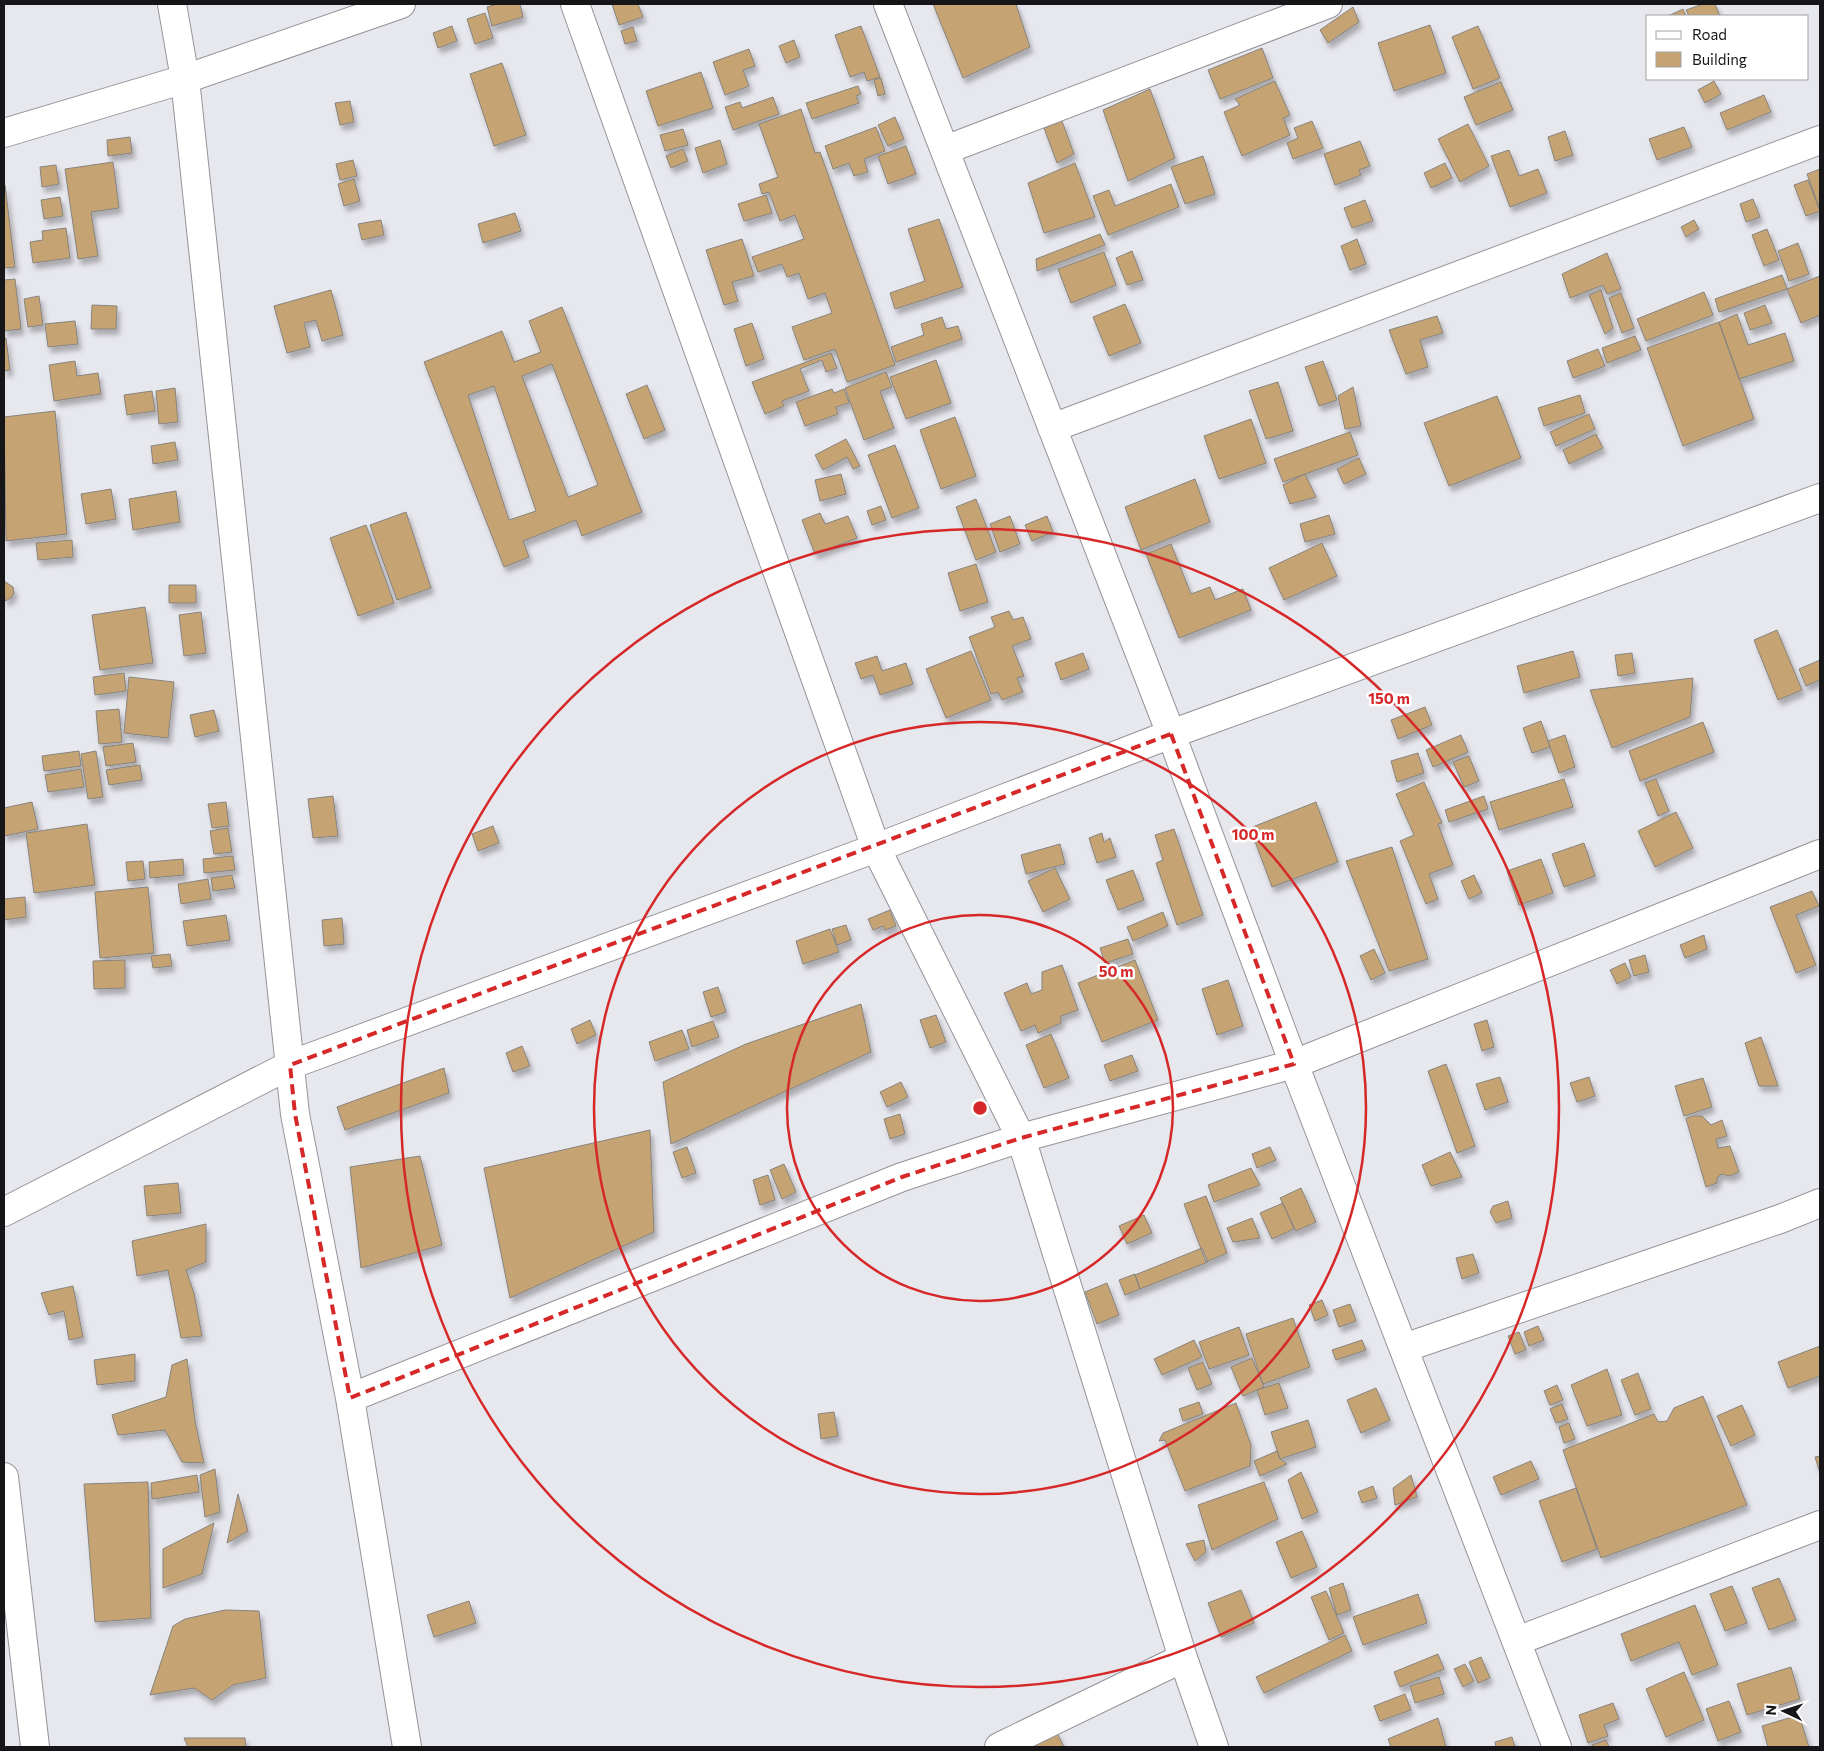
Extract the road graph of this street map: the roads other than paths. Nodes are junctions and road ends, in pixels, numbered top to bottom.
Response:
1 (172, 4) edge
2 (401, 4) edge
3 (574, 4) edge
4 (888, 4) edge
5 (1328, 4) edge
6 (185, 79) junction
7 (4, 133) edge
8 (1820, 140) edge
9 (945, 150) junction
10 (1052, 428) junction
11 (1820, 498) edge
12 (1171, 734) junction
13 (876, 848) junction
14 (1820, 854) edge
15 (1294, 1064) junction
16 (290, 1065) junction
17 (1021, 1138) junction
18 (1820, 1203) edge
19 (4, 1212) edge
20 (1404, 1348) junction
21 (350, 1398) junction
22 (4, 1477) edge
23 (1820, 1525) edge
24 (1517, 1641) junction
25 (1183, 1658) junction
26 (36, 1747) edge
27 (407, 1747) edge
28 (999, 1747) edge
29 (1214, 1747) edge
30 (1557, 1747) edge

1 - 6 street
2 - 6 street
3 - 13 street
4 - 9 street
5 - 9 street
6 - 7 street
6 - 16 street
8 - 10 street
9 - 10 street
10 - 12 street
11 - 12 street
12 - 13 street
12 - 15 street
13 - 16 street
13 - 17 street
14 - 15 street
15 - 17 street
15 - 20 street
16 - 19 street
16 - 21 street
17 - 21 street
17 - 25 street
18 - 20 street
20 - 24 street
21 - 27 street
22 - 26 street
23 - 24 street
24 - 30 street
25 - 28 street
25 - 29 street

